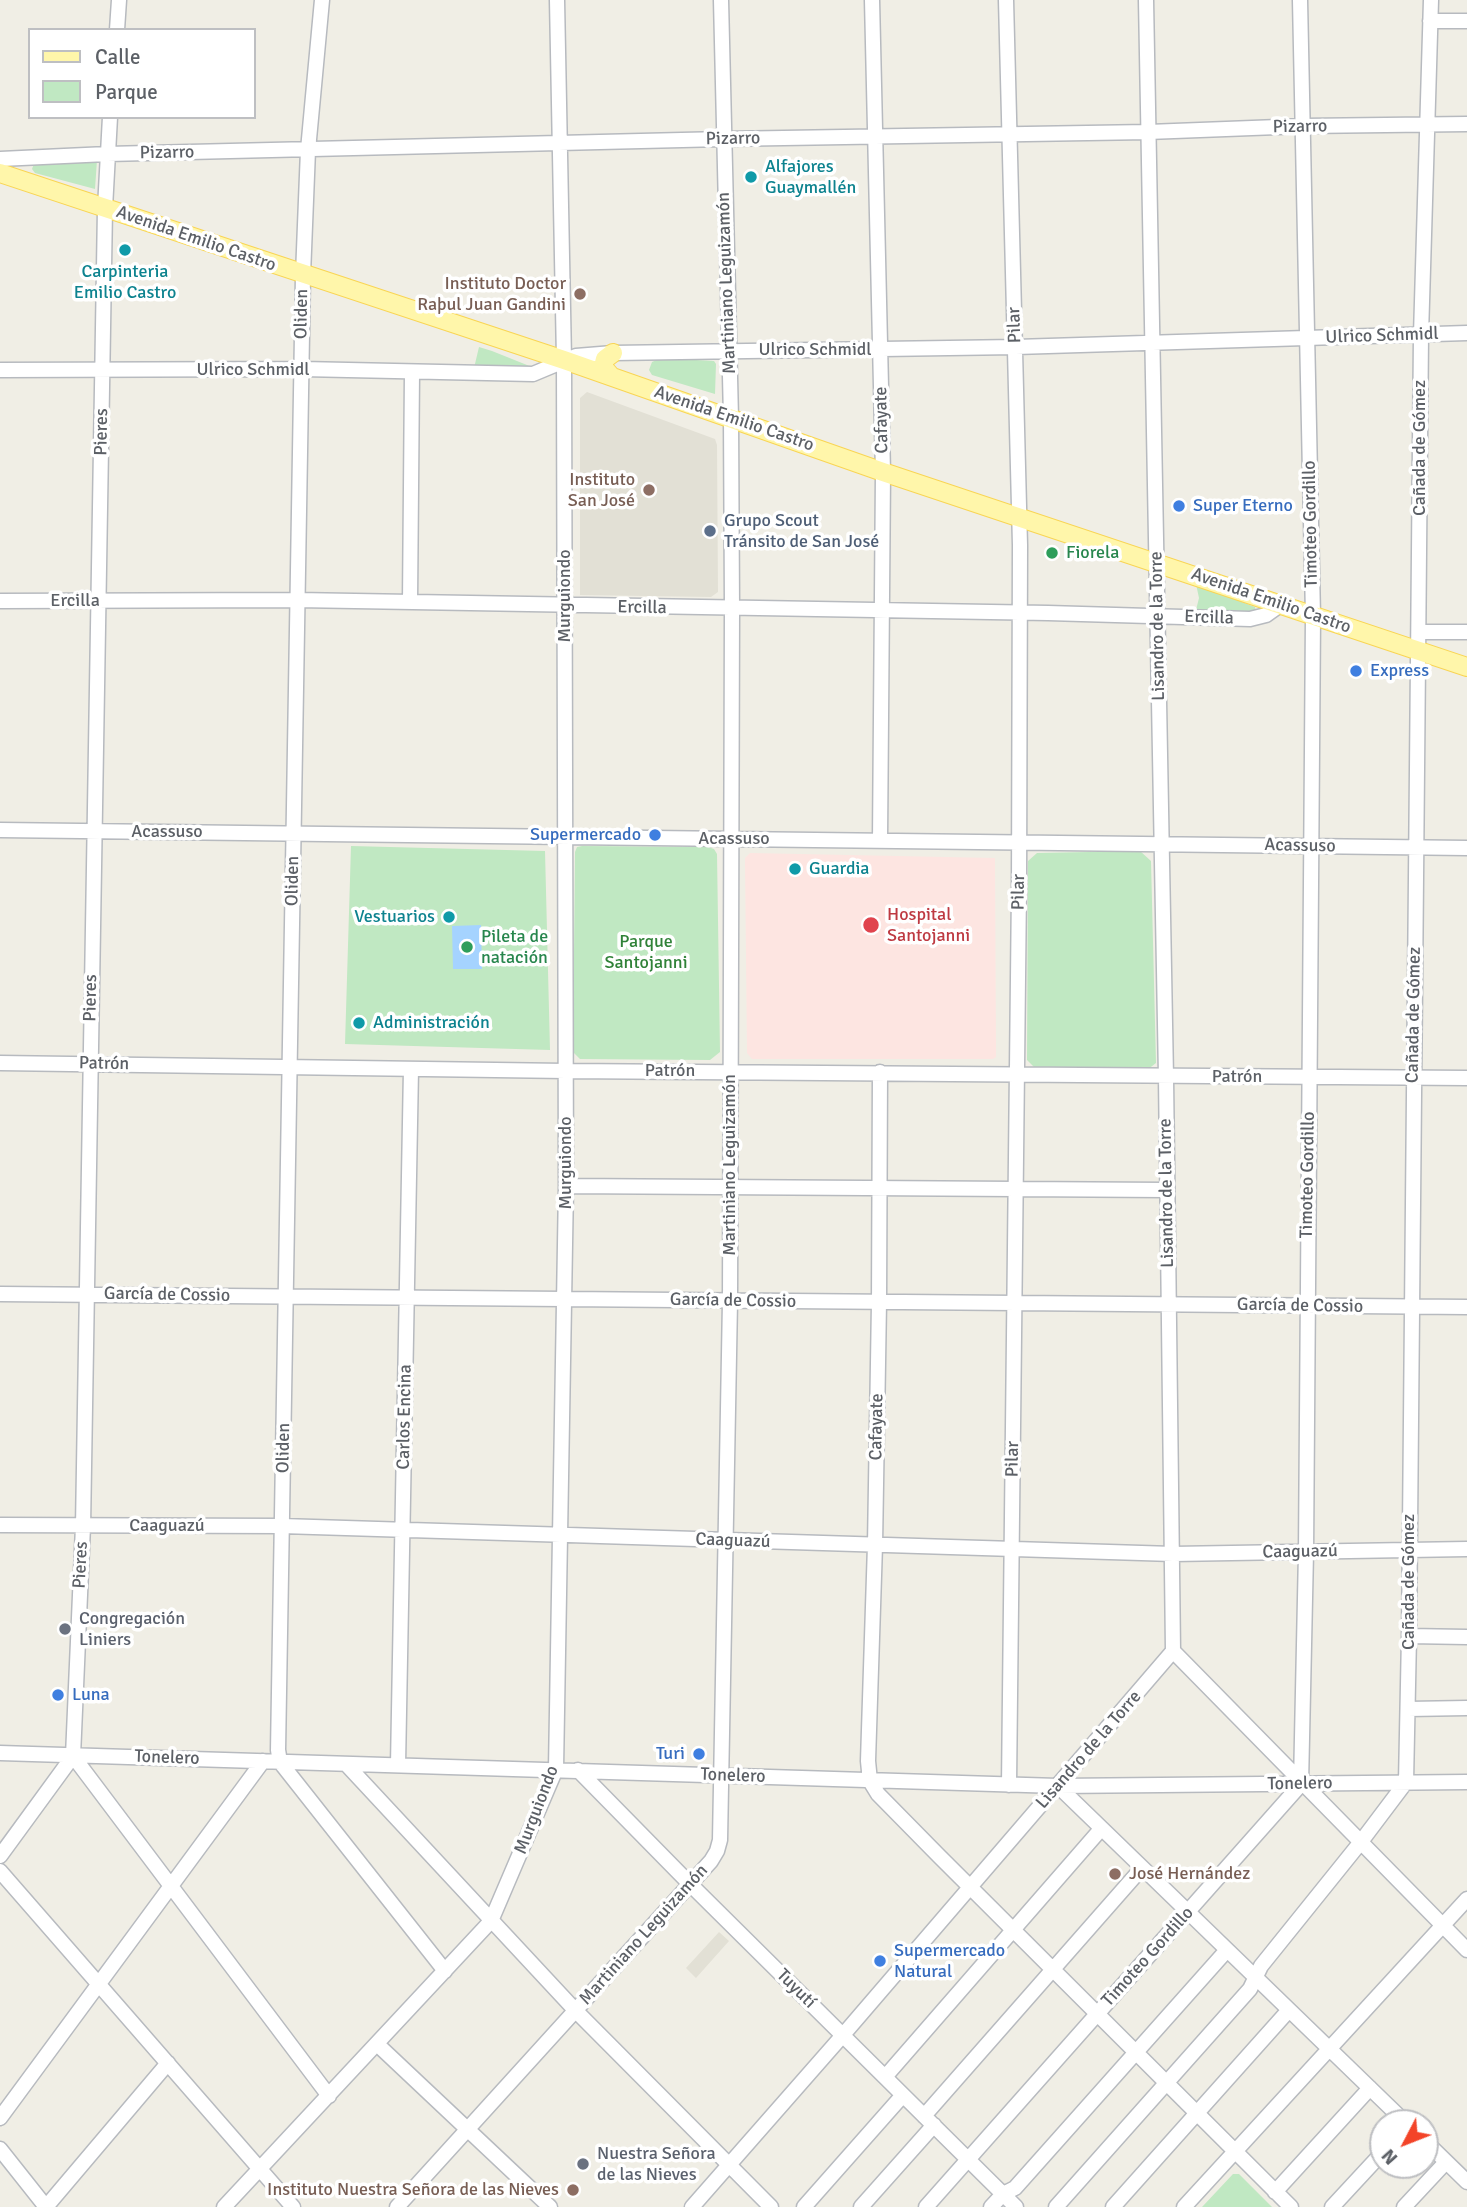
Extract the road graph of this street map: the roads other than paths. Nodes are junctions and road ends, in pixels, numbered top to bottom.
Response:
1 (119, 0) edge
2 (322, 0) edge
3 (557, 0) edge
4 (720, 0) edge
5 (872, 0) edge
6 (1006, 0) edge
7 (1146, 0) edge
8 (1300, 0) edge
9 (1430, 0) edge
10 (1430, 21) junction
11 (1467, 22) edge
12 (117, 28) edge
13 (110, 119) edge
14 (1467, 124) edge
15 (1429, 125) junction
16 (1304, 126) junction
17 (1149, 132) junction
18 (1008, 135) junction
19 (876, 136) junction
20 (723, 139) junction
21 (560, 144) junction
22 (308, 150) junction
23 (107, 154) junction
24 (0, 159) edge
25 (0, 173) edge
26 (105, 208) junction
27 (303, 275) junction
28 (1467, 333) edge
29 (1421, 335) junction
30 (1307, 338) junction
31 (1153, 342) junction
32 (1016, 347) junction
33 (729, 350) junction
34 (880, 350) junction
35 (613, 353) junction
36 (564, 360) junction
37 (302, 369) junction
38 (0, 370) edge
39 (102, 371) junction
40 (412, 373) junction
41 (611, 376) junction
42 (731, 418) junction
43 (883, 472) junction
44 (1019, 517) junction
45 (1156, 562) junction
46 (297, 600) junction
47 (0, 601) edge
48 (99, 601) junction
49 (410, 602) junction
50 (1280, 605) junction
51 (565, 606) junction
52 (732, 609) junction
53 (882, 612) junction
54 (1019, 613) junction
55 (1158, 616) junction
56 (1313, 616) junction
57 (1419, 632) junction
58 (1467, 632) edge
59 (1419, 650) junction
60 (1467, 667) edge
61 (0, 830) edge
62 (94, 832) junction
63 (294, 833) junction
64 (566, 838) junction
65 (731, 839) junction
66 (880, 840) junction
67 (1019, 844) junction
68 (1161, 845) junction
69 (1311, 846) junction
70 (1416, 847) junction
71 (1467, 848) edge
72 (0, 1063) edge
73 (90, 1063) junction
74 (290, 1067) junction
75 (411, 1069) junction
76 (566, 1070) junction
77 (730, 1072) junction
78 (880, 1072) junction
79 (1017, 1074) junction
80 (1166, 1077) junction
81 (1309, 1077) junction
82 (1413, 1077) junction
83 (1467, 1078) edge
84 (566, 1186) junction
85 (730, 1188) junction
86 (1015, 1188) junction
87 (880, 1189) junction
88 (1166, 1190) junction
89 (0, 1294) edge
90 (87, 1294) junction
91 (286, 1296) junction
92 (408, 1298) junction
93 (566, 1299) junction
94 (730, 1301) junction
95 (879, 1302) junction
96 (1015, 1303) junction
97 (1168, 1305) junction
98 (1306, 1306) junction
99 (1412, 1307) junction
100 (1467, 1307) edge
101 (0, 1525) edge
102 (83, 1526) junction
103 (282, 1526) junction
104 (403, 1530) junction
105 (561, 1535) junction
106 (724, 1541) junction
107 (875, 1545) junction
108 (1012, 1549) junction
109 (1467, 1549) edge
110 (1409, 1551) junction
111 (1306, 1552) junction
112 (1172, 1554) junction
113 (1409, 1636) junction
114 (1467, 1637) edge
115 (1173, 1651) junction
116 (1467, 1708) edge
117 (1408, 1709) junction
118 (0, 1753) edge
119 (73, 1756) junction
120 (263, 1761) junction
121 (280, 1762) junction
122 (346, 1764) junction
123 (398, 1765) junction
124 (556, 1769) junction
125 (578, 1770) junction
126 (721, 1775) junction
127 (870, 1781) junction
128 (1406, 1782) junction
129 (1467, 1782) edge
130 (1301, 1784) junction
131 (1009, 1785) junction
132 (1058, 1786) junction
133 (1101, 1829) junction
134 (1360, 1843) junction
135 (0, 1856) edge
136 (1142, 1868) junction
137 (0, 1871) edge
138 (690, 1884) junction
139 (172, 1885) junction
140 (970, 1887) junction
141 (1467, 1899) edge
142 (1188, 1912) junction
143 (491, 1921) junction
144 (1442, 1925) junction
145 (1013, 1931) junction
146 (1227, 1950) junction
147 (1467, 1950) edge
148 (1052, 1970) junction
149 (445, 1971) junction
150 (1255, 1978) junction
151 (99, 1984) junction
152 (575, 2010) junction
153 (1289, 2010) junction
154 (1097, 2014) junction
155 (843, 2035) junction
156 (378, 2045) junction
157 (1329, 2048) junction
158 (1136, 2053) junction
159 (169, 2063) junction
160 (886, 2077) junction
161 (1166, 2083) junction
162 (1370, 2088) junction
163 (903, 2095) junction
164 (329, 2096) junction
165 (1392, 2109) edge
166 (1197, 2113) junction
167 (0, 2118) edge
168 (929, 2120) junction
169 (467, 2130) junction
170 (0, 2150) edge
171 (1235, 2151) junction
172 (1439, 2155) edge
173 (968, 2159) junction
174 (1446, 2162) junction
175 (729, 2165) junction
176 (1369, 2167) edge
177 (260, 2168) junction
178 (1467, 2182) edge
179 (1275, 2192) junction
180 (1003, 2194) junction
181 (46, 2207) edge
182 (224, 2207) edge
183 (293, 2207) edge
184 (397, 2207) edge
185 (550, 2207) edge
186 (692, 2207) edge
187 (771, 2207) edge
188 (804, 2207) edge
189 (860, 2207) edge
190 (926, 2207) edge
191 (991, 2207) edge
192 (1016, 2207) edge
193 (1056, 2207) edge
194 (1113, 2207) edge
195 (1184, 2207) edge
196 (1291, 2207) edge
197 (1332, 2207) edge
198 (1404, 2207) edge

1 - 12 street
2 - 22 street, Oliden
3 - 21 street, Murguiondo
4 - 20 street, Martiniano Leguizamón
5 - 19 street, Cafayate
6 - 18 street, Pilar
7 - 17 street, Lisandro de la Torre
8 - 16 street, Timoteo Gordillo
9 - 10 street, Cañada de Gómez
10 - 11 street
10 - 15 street, Cañada de Gómez
13 - 23 street, Pieres
14 - 15 street, Pizarro
15 - 16 street, Pizarro
15 - 29 street, Cañada de Gómez
16 - 17 street, Pizarro
16 - 30 street, Timoteo Gordillo
17 - 18 street, Pizarro
17 - 31 street, Lisandro de la Torre
18 - 19 street, Pizarro
18 - 32 street, Pilar
19 - 20 street, Pizarro
19 - 34 street, Cafayate
20 - 21 street, Pizarro
20 - 33 street, Martiniano Leguizamón
21 - 22 street, Pizarro
21 - 36 street, Murguiondo
22 - 23 street, Pizarro
22 - 27 street, Oliden
23 - 24 street, Pizarro
23 - 26 street, Pieres
25 - 26 main road, Avenida Emilio Castro
26 - 27 main road, Avenida Emilio Castro
26 - 39 street, Pieres
27 - 36 main road, Avenida Emilio Castro
27 - 37 street, Oliden
28 - 29 street, Ulrico Schmidl
29 - 30 street, Ulrico Schmidl
29 - 57 street, Cañada de Gómez
30 - 31 street, Ulrico Schmidl
30 - 56 street, Timoteo Gordillo
31 - 32 street, Ulrico Schmidl
31 - 45 street, Lisandro de la Torre
32 - 34 street, Ulrico Schmidl
32 - 44 street, Pilar
33 - 34 street, Ulrico Schmidl
33 - 35 street, Ulrico Schmidl
33 - 42 street, Martiniano Leguizamón
34 - 43 street, Cafayate
35 - 36 street, Ulrico Schmidl
35 - 41 main road
36 - 40 street, Ulrico Schmidl
36 - 41 main road, Avenida Emilio Castro
36 - 51 street, Murguiondo
37 - 39 street, Ulrico Schmidl
37 - 40 street, Ulrico Schmidl
37 - 46 street, Oliden
38 - 39 street, Ulrico Schmidl
39 - 48 street, Pieres
40 - 49 street
41 - 42 main road, Avenida Emilio Castro
42 - 43 main road, Avenida Emilio Castro
42 - 52 street, Martiniano Leguizamón
43 - 44 main road, Avenida Emilio Castro
43 - 53 street, Cafayate
44 - 45 main road, Avenida Emilio Castro
44 - 54 street, Pilar
45 - 50 main road, Avenida Emilio Castro
45 - 55 street, Lisandro de la Torre
46 - 48 street, Ercilla
46 - 49 street, Ercilla
46 - 63 street, Oliden
47 - 48 street, Ercilla
48 - 62 street, Pieres
49 - 51 street, Ercilla
50 - 55 street, Ercilla
50 - 56 main road, Avenida Emilio Castro
51 - 52 street, Ercilla
51 - 64 street, Murguiondo
52 - 53 street, Ercilla
52 - 65 street, Martiniano Leguizamón
53 - 54 street, Ercilla
53 - 66 street, Cafayate
54 - 55 street, Ercilla
54 - 67 street, Pilar
55 - 68 street, Lisandro de la Torre
56 - 59 main road, Avenida Emilio Castro
56 - 69 street, Timoteo Gordillo
57 - 58 street
57 - 59 street, Cañada de Gómez
59 - 60 main road, Avenida Emilio Castro
59 - 70 street, Cañada de Gómez
61 - 62 street, Acassuso
62 - 63 street, Acassuso
62 - 73 street, Pieres
63 - 64 street, Acassuso
63 - 74 street, Oliden
64 - 65 street, Acassuso
64 - 76 street, Murguiondo
65 - 66 street, Acassuso
65 - 77 street, Martiniano Leguizamón
66 - 67 street, Acassuso
67 - 68 street, Acassuso
67 - 79 street, Pilar
68 - 69 street, Acassuso
68 - 80 street, Lisandro de la Torre
69 - 70 street, Acassuso
69 - 81 street, Timoteo Gordillo
70 - 71 street, Acassuso
70 - 82 street, Cañada de Gómez
72 - 73 street, Patrón
73 - 74 street, Patrón
73 - 90 street, Pieres
74 - 75 street, Patrón
74 - 91 street, Oliden
75 - 76 street, Patrón
75 - 92 street, Carlos Encina
76 - 77 street, Patrón
76 - 84 street, Murguiondo
77 - 78 street, Patrón
77 - 85 street, Martiniano Leguizamón
78 - 79 street, Patrón
78 - 87 street, Cafayate
79 - 80 street, Patrón
79 - 86 street, Pilar
80 - 81 street, Patrón
80 - 88 street, Lisandro de la Torre
81 - 82 street, Patrón
81 - 98 street, Timoteo Gordillo
82 - 83 street, Patrón
82 - 99 street, Cañada de Gómez
84 - 85 street
84 - 93 street, Murguiondo
85 - 87 street
85 - 94 street, Martiniano Leguizamón
86 - 87 street
86 - 88 street
86 - 96 street, Pilar
87 - 95 street, Cafayate
88 - 97 street, Lisandro de la Torre
89 - 90 street, García de Cossio
90 - 91 street, García de Cossio
90 - 102 street, Pieres
91 - 92 street, García de Cossio
91 - 103 street, Oliden
92 - 93 street, García de Cossio
92 - 104 street, Carlos Encina
93 - 94 street, García de Cossio
93 - 105 street, Murguiondo
94 - 95 street, García de Cossio
94 - 106 street, Martiniano Leguizamón
95 - 96 street, García de Cossio
95 - 107 street, Cafayate
96 - 97 street, García de Cossio
96 - 108 street, Pilar
97 - 98 street, García de Cossio
97 - 112 street, Lisandro de la Torre
98 - 99 street, García de Cossio
98 - 111 street, Timoteo Gordillo
99 - 100 street, García de Cossio
99 - 110 street, Cañada de Gómez
101 - 102 street, Caaguazú
102 - 103 street, Caaguazú
102 - 119 street, Pieres
103 - 104 street, Caaguazú
103 - 121 street, Oliden
104 - 105 street, Caaguazú
104 - 123 street, Carlos Encina
105 - 106 street, Caaguazú
105 - 124 street, Murguiondo
106 - 107 street, Caaguazú
106 - 126 street, Martiniano Leguizamón
107 - 108 street, Caaguazú
107 - 127 street, Cafayate
108 - 112 street, Caaguazú
108 - 131 street, Pilar
109 - 110 street, Caaguazú
110 - 111 street, Caaguazú
110 - 113 street, Cañada de Gómez
111 - 112 street, Caaguazú
111 - 130 street, Timoteo Gordillo
112 - 115 street, Lisandro de la Torre
113 - 114 street
113 - 117 street, Cañada de Gómez
115 - 130 street
115 - 132 street, Lisandro de la Torre
116 - 117 street
117 - 128 street, Cañada de Gómez
118 - 119 street, Tonelero
119 - 120 street, Tonelero
119 - 135 street
119 - 139 street
120 - 121 street, Tonelero
120 - 139 street
121 - 122 street, Tonelero
121 - 149 street
122 - 123 street, Tonelero
122 - 143 street
123 - 124 street, Tonelero
124 - 125 street, Tonelero
124 - 143 street, Murguiondo
125 - 126 street, Tonelero
125 - 138 street, Tuyutí
126 - 127 street, Tonelero
126 - 138 street, Martiniano Leguizamón
127 - 131 street, Tonelero
127 - 140 street
128 - 129 street, Tonelero
128 - 130 street, Tonelero
128 - 134 street
130 - 132 street, Tonelero
130 - 134 street
130 - 142 street, Timoteo Gordillo
131 - 132 street, Tonelero
132 - 133 street
132 - 140 street, Lisandro de la Torre
133 - 136 street
133 - 145 street
134 - 144 street
134 - 150 street
136 - 142 street
136 - 148 street
137 - 151 street
138 - 152 street, Martiniano Leguizamón
138 - 155 street, Tuyutí
139 - 151 street
139 - 164 street
140 - 145 street
140 - 155 street, Lisandro de la Torre
141 - 144 street
142 - 146 street
142 - 154 street, Timoteo Gordillo
143 - 149 street, Murguiondo
143 - 152 street
144 - 147 street
144 - 157 street
145 - 148 street
145 - 160 street
146 - 150 street
146 - 158 street
148 - 154 street
148 - 168 street
149 - 156 street, Murguiondo
150 - 153 street
150 - 161 street
151 - 159 street
151 - 167 street
152 - 169 street, Martiniano Leguizamón
152 - 175 street
153 - 157 street
153 - 166 street
154 - 158 street
154 - 173 street, Timoteo Gordillo
155 - 160 street, Tuyutí
155 - 175 street, Lisandro de la Torre
156 - 164 street, Murguiondo
156 - 169 street
157 - 162 street
157 - 171 street
158 - 161 street
158 - 180 street
159 - 177 street
159 - 181 street
160 - 163 street, Tuyutí
161 - 166 street
161 - 193 street
162 - 165 street
162 - 179 street
163 - 168 street, Tuyutí
163 - 188 street
164 - 177 street, Murguiondo
166 - 171 street
166 - 194 street
168 - 173 street, Tuyutí
168 - 189 street
169 - 184 street, Martiniano Leguizamón
169 - 185 street
170 - 181 street
171 - 179 street
171 - 195 street
172 - 174 street
173 - 180 street, Tuyutí
173 - 190 street, Timoteo Gordillo
174 - 178 street
174 - 198 street
175 - 186 street, Lisandro de la Torre
175 - 187 street
176 - 197 street
177 - 182 street, Murguiondo
177 - 183 street
179 - 196 street
180 - 191 street
180 - 192 street, Tuyutí

